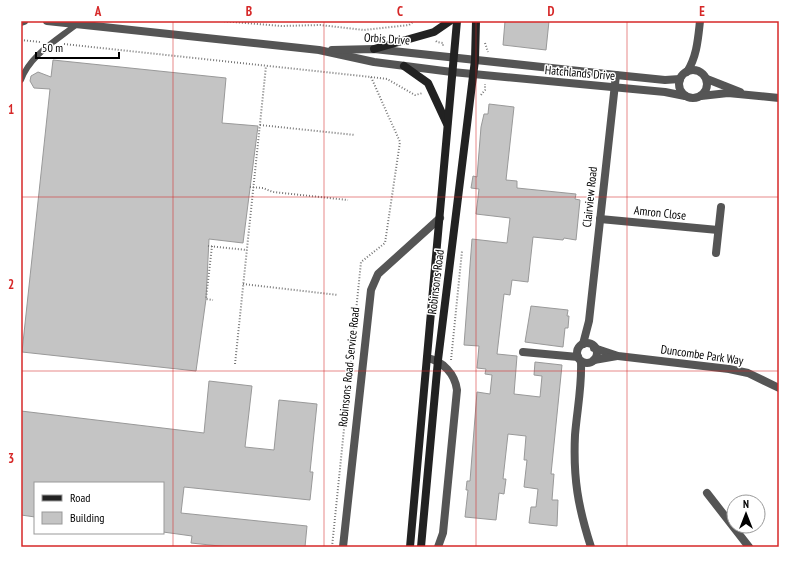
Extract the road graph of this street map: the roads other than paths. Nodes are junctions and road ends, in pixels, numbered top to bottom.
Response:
1 (24, 21) edge
2 (47, 21) edge
3 (450, 21) edge
4 (457, 21) edge
5 (476, 21) edge
6 (700, 21) edge
7 (21, 22) edge
8 (77, 24) junction
9 (697, 47) junction
10 (374, 48) junction
11 (319, 50) junction
12 (454, 58) junction
13 (475, 60) junction
14 (404, 66) junction
15 (452, 72) junction
16 (687, 72) junction
17 (473, 74) junction
18 (616, 75) junction
19 (705, 77) junction
20 (680, 79) junction
21 (21, 80) edge
22 (615, 88) junction
23 (745, 94) junction
24 (685, 96) junction
25 (701, 96) junction
26 (779, 98) edge
27 (447, 125) junction
28 (721, 207) dead end
29 (440, 218) junction
30 (600, 219) junction
31 (718, 230) junction
32 (716, 253) dead end
33 (523, 352) dead end
34 (586, 353) junction
35 (618, 356) junction
36 (427, 358) junction
37 (438, 360) junction
38 (779, 388) edge
39 (707, 493) dead end
40 (343, 547) edge
41 (410, 547) edge
42 (421, 547) edge
43 (438, 547) edge
44 (591, 547) edge
45 (749, 547) edge

1 - 7 street
2 - 8 street, Orbis Drive
3 - 10 main road
4 - 12 main road, Robinsons Road
5 - 13 main road, Robinsons Road
6 - 9 street
8 - 11 street, Orbis Drive
8 - 21 lane
9 - 16 street
9 - 19 street
10 - 11 street, Orbis Drive
10 - 12 street, Orbis Drive
11 - 14 street, Orbis Drive
12 - 13 street, Orbis Drive
12 - 15 main road, Robinsons Road
13 - 17 main road, Robinsons Road
13 - 18 street, Hatchlands Drive
14 - 15 street, Orbis Drive
14 - 27 main road
15 - 17 street, Hatchlands Drive
15 - 27 main road, Robinsons Road
16 - 19 street
16 - 20 street
17 - 22 street, Hatchlands Drive
17 - 37 main road, Robinsons Road
18 - 20 street, Hatchlands Drive
18 - 22 street, Clairview Road
19 - 23 street
19 - 25 street
20 - 24 street
22 - 24 street, Hatchlands Drive
22 - 30 street, Clairview Road
23 - 25 street
23 - 26 street
24 - 25 street
27 - 29 main road, Robinsons Road
28 - 31 street
29 - 36 main road, Robinsons Road
29 - 40 street, Robinsons Road Service Road
30 - 31 street, Amron Close
30 - 34 street, Clairview Road
31 - 32 street
33 - 34 street, Duncombe Park Way
34 - 35 street, Duncombe Park Way
34 - 35 street, Duncombe Park Way
34 - 44 street, Clairview Road
35 - 38 street, Duncombe Park Way
36 - 37 street
36 - 41 main road, Robinsons Road
37 - 42 main road, Robinsons Road
37 - 43 street
39 - 45 street

